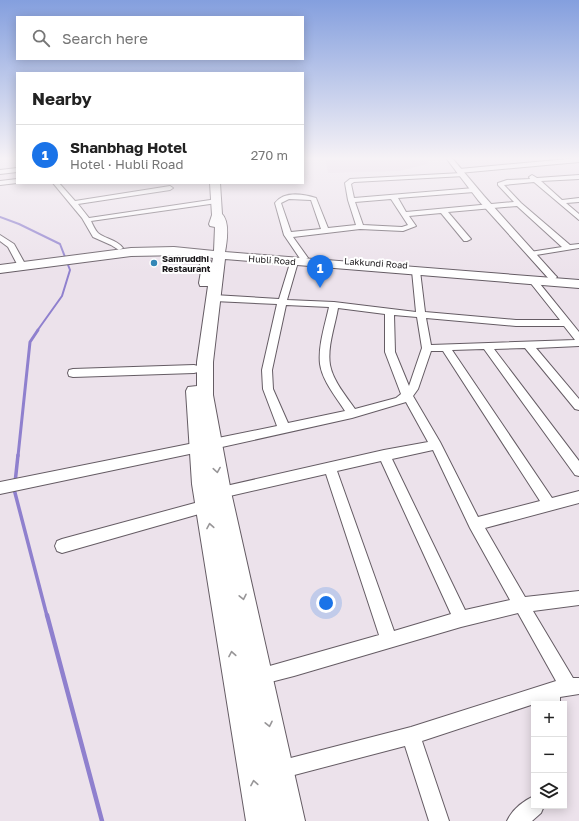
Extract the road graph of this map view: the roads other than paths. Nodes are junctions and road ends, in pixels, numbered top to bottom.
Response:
1 (67, 196) edge
2 (107, 196) edge
3 (166, 196) edge
4 (180, 196) edge
5 (216, 196) edge
6 (350, 196) edge
7 (389, 196) edge
8 (392, 196) edge
9 (480, 196) edge
10 (512, 196) edge
11 (554, 196) edge
12 (351, 200) junction
13 (579, 200) edge
14 (217, 201) junction
15 (560, 202) junction
16 (73, 203) junction
17 (519, 204) junction
18 (489, 206) junction
19 (443, 211) junction
20 (405, 214) junction
21 (579, 218) edge
22 (86, 220) junction
23 (360, 227) junction
24 (325, 231) junction
25 (288, 235) junction
26 (0, 237) edge
27 (467, 239) dead end
28 (579, 246) edge
29 (119, 248) junction
30 (568, 248) junction
31 (189, 250) junction
32 (105, 252) junction
33 (219, 253) junction
34 (533, 254) junction
35 (299, 260) junction
36 (37, 261) junction
37 (20, 262) junction
38 (0, 265) edge
39 (0, 269) edge
40 (416, 271) junction
41 (552, 277) junction
42 (579, 279) edge
43 (533, 281) junction
44 (579, 284) edge
45 (214, 298) junction
46 (282, 302) junction
47 (334, 305) junction
48 (389, 312) junction
49 (421, 315) junction
50 (567, 323) junction
51 (579, 338) edge
52 (579, 343) edge
53 (527, 344) junction
54 (487, 346) junction
55 (445, 347) junction
56 (427, 348) junction
57 (194, 368) junction
58 (73, 373) dead end
59 (408, 396) junction
60 (579, 406) edge
61 (352, 414) junction
62 (284, 428) junction
63 (436, 445) junction
64 (206, 446) junction
65 (384, 455) junction
66 (330, 468) junction
67 (579, 471) edge
68 (0, 488) edge
69 (579, 497) edge
70 (214, 499) junction
71 (549, 504) junction
72 (475, 524) junction
73 (62, 546) dead end
74 (579, 598) edge
75 (521, 605) junction
76 (461, 619) junction
77 (389, 640) junction
78 (259, 676) junction
79 (574, 687) edge
80 (551, 697) edge
81 (411, 736) junction
82 (279, 770) junction
83 (531, 809) edge
84 (261, 821) edge
85 (290, 821) edge
86 (439, 821) edge
87 (517, 821) edge

1 - 16 street
2 - 16 street
3 - 22 street
4 - 14 street
5 - 14 main road
6 - 12 street
7 - 12 street
8 - 20 street
9 - 18 street
10 - 17 street
11 - 15 street
12 - 23 street
13 - 15 street
14 - 33 main road
15 - 21 street
16 - 22 street
17 - 18 street
17 - 30 street
18 - 19 street
18 - 34 street
19 - 20 street
19 - 27 street
20 - 23 street
22 - 29 street
23 - 24 street
24 - 25 street
24 - 25 street
25 - 35 street
26 - 37 street
28 - 30 street
29 - 31 main road
29 - 32 main road
30 - 34 street
31 - 32 main road
31 - 33 main road
32 - 36 main road
33 - 35 main road, Hubli Road
33 - 45 main road
33 - 57 main road
34 - 41 street
35 - 40 main road, Hubli Road
35 - 41 main road, Lakkundi Road
35 - 46 street
36 - 37 main road
36 - 39 main road
37 - 38 main road
40 - 43 main road, Hubli Road
40 - 49 street
41 - 42 main road, Lakkundi Road
43 - 44 main road, Hubli Road
43 - 50 street
45 - 46 street
45 - 64 main road
46 - 47 street
46 - 62 street
47 - 48 street
47 - 61 street
48 - 49 street
48 - 59 street
49 - 50 street
49 - 56 street
50 - 51 street
52 - 53 street
53 - 54 street
53 - 60 street
54 - 55 street
54 - 67 street
55 - 56 street
55 - 71 street
56 - 59 street
57 - 58 street
57 - 64 main road
59 - 61 street
59 - 63 street
61 - 62 street
62 - 64 street
63 - 65 street
63 - 72 street
64 - 68 street
64 - 70 main road
65 - 66 street
65 - 76 street
66 - 70 street
66 - 77 street
69 - 71 street
70 - 73 street
70 -> 78 main road
84 -> 70 main road
71 - 72 street
72 - 75 street
74 - 75 street
75 - 76 street
75 - 79 street
76 - 77 street
77 - 78 street
78 -> 82 main road
79 - 80 street
80 - 81 street
81 - 82 street
81 - 86 street
82 - 85 main road
83 - 87 street

